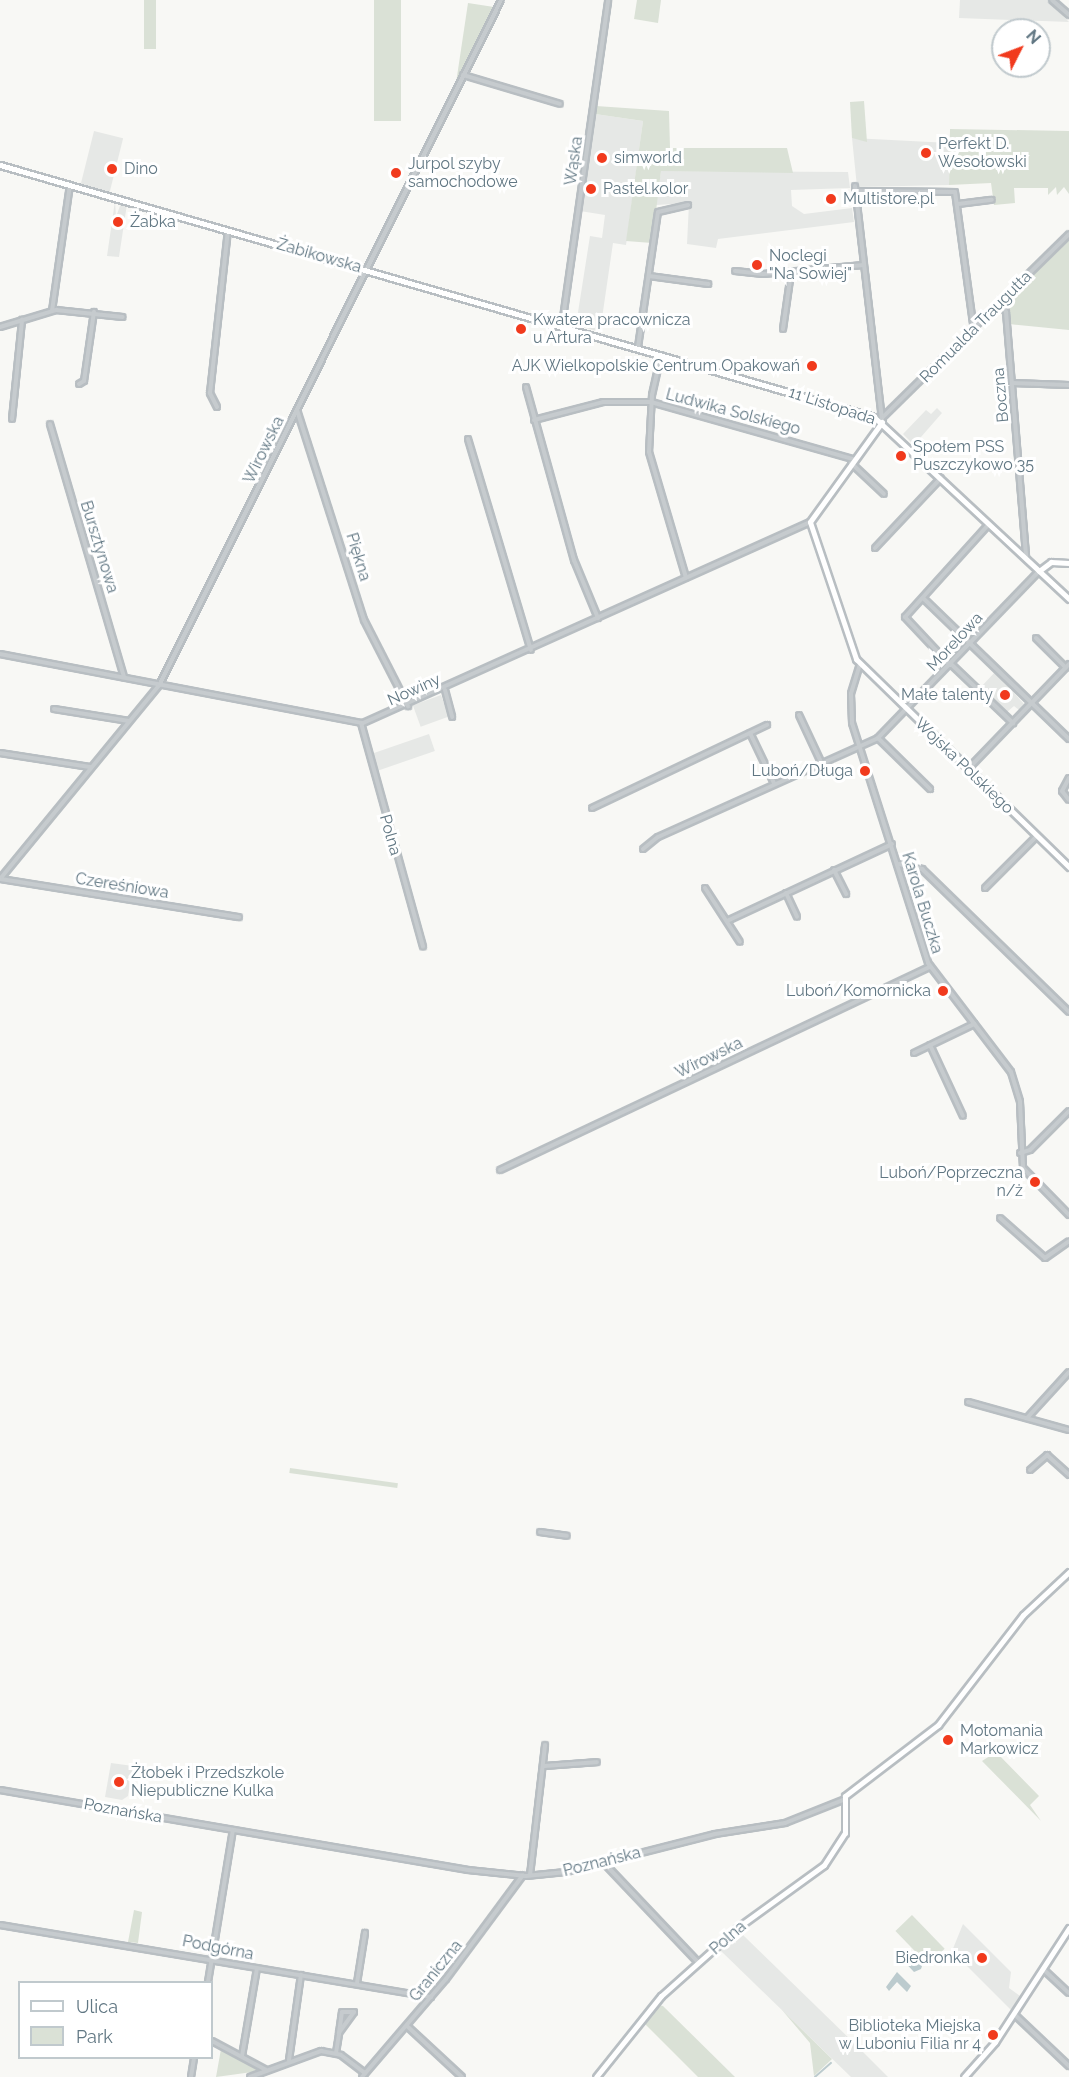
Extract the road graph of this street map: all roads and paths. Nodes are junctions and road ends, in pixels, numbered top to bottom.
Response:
1 (501, 0) edge
2 (608, 0) edge
3 (1052, 0) edge
4 (1069, 15) edge
5 (463, 75) junction
6 (560, 104) dead end
7 (0, 165) edge
8 (70, 185) junction
9 (992, 200) dead end
10 (958, 204) junction
11 (688, 205) dead end
12 (228, 230) junction
13 (1069, 234) edge
14 (864, 265) junction
15 (366, 269) junction
16 (735, 271) dead end
17 (791, 273) junction
18 (649, 276) junction
19 (708, 284) dead end
20 (1000, 303) junction
21 (52, 311) junction
22 (94, 312) junction
23 (123, 317) dead end
24 (22, 320) junction
25 (562, 325) junction
26 (0, 327) edge
27 (783, 329) dead end
28 (974, 330) junction
29 (638, 347) junction
30 (662, 355) junction
31 (1012, 383) junction
32 (79, 384) dead end
33 (1069, 385) edge
34 (526, 387) dead end
35 (651, 402) junction
36 (217, 407) dead end
37 (297, 409) junction
38 (12, 419) dead end
39 (534, 420) junction
40 (882, 420) junction
41 (50, 424) dead end
42 (468, 439) dead end
43 (851, 461) junction
44 (942, 478) junction
45 (884, 494) dead end
46 (810, 522) junction
47 (990, 523) junction
48 (875, 548) dead end
49 (1026, 557) junction
50 (1069, 562) edge
51 (1040, 571) junction
52 (686, 578) junction
53 (923, 598) junction
54 (1069, 599) edge
55 (598, 618) junction
56 (1036, 638) dead end
57 (970, 643) junction
58 (531, 650) junction
59 (0, 654) edge
60 (950, 664) junction
61 (1067, 666) edge
62 (858, 667) junction
63 (123, 677) junction
64 (160, 684) junction
65 (445, 690) junction
66 (1032, 703) junction
67 (408, 706) junction
68 (54, 709) dead end
69 (907, 710) junction
70 (799, 715) dead end
71 (452, 717) dead end
72 (129, 721) junction
73 (361, 723) junction
74 (1013, 723) junction
75 (766, 725) dead end
76 (750, 733) junction
77 (878, 738) junction
78 (1069, 739) edge
79 (858, 745) junction
80 (0, 753) edge
81 (821, 762) junction
82 (91, 767) junction
83 (968, 769) junction
84 (1069, 778) edge
85 (774, 783) junction
86 (930, 789) dead end
87 (1069, 800) edge
88 (592, 808) dead end
89 (1036, 836) junction
90 (892, 844) junction
91 (643, 849) dead end
92 (899, 864) junction
93 (1069, 867) edge
94 (834, 870) junction
95 (0, 879) edge
96 (705, 888) dead end
97 (985, 888) dead end
98 (786, 893) junction
99 (846, 894) dead end
100 (239, 917) dead end
101 (797, 917) dead end
102 (727, 921) junction
103 (740, 942) dead end
104 (424, 944) dead end
105 (930, 967) junction
106 (1069, 1012) edge
107 (974, 1024) junction
108 (930, 1045) junction
109 (914, 1053) dead end
110 (1069, 1111) edge
111 (963, 1116) dead end
112 (1020, 1153) junction
113 (500, 1170) dead end
114 (1069, 1215) edge
115 (1000, 1218) dead end
116 (1069, 1241) edge
117 (1069, 1372) edge
118 (968, 1402) dead end
119 (1027, 1418) junction
120 (1069, 1430) edge
121 (1030, 1470) dead end
122 (1069, 1475) edge
123 (540, 1532) dead end
124 (567, 1536) dead end
125 (1069, 1572) edge
126 (545, 1745) dead end
127 (597, 1762) dead end
128 (543, 1766) junction
129 (0, 1790) edge
130 (843, 1800) junction
131 (233, 1830) junction
132 (603, 1862) junction
133 (523, 1875) junction
134 (530, 1875) junction
135 (0, 1925) edge
136 (1069, 1928) edge
137 (365, 1933) dead end
138 (212, 1960) junction
139 (699, 1963) junction
140 (257, 1968) junction
141 (1043, 1969) junction
142 (302, 1975) junction
143 (208, 1981) edge
144 (357, 1983) junction
145 (1069, 1993) edge
146 (431, 1997) junction
147 (1014, 2014) junction
148 (406, 2026) junction
149 (339, 2033) junction
150 (213, 2042) edge
151 (336, 2053) junction
152 (242, 2056) junction
153 (194, 2059) edge
154 (289, 2060) junction
155 (1069, 2067) edge
156 (266, 2070) junction
157 (365, 2073) junction
158 (191, 2077) edge
159 (250, 2077) edge
160 (362, 2077) edge
161 (462, 2077) edge
162 (596, 2077) edge
163 (964, 2077) edge

1 - 5 street, Wirowska
2 - 25 street, Wąska
3 - 4 street
5 - 6 street
5 - 15 street, Wirowska
7 - 8 street, Żabikowska
8 - 12 street, Żabikowska
8 - 21 street
9 - 10 street
10 - 14 street
10 - 28 street
11 - 18 street
12 - 15 street, Żabikowska
12 - 36 street
13 - 20 street, Romualda Traugutta
14 - 17 street
14 - 40 street
15 - 25 street, Żabikowska
15 - 37 street, Wirowska
16 - 17 street
17 - 27 street
18 - 19 street
18 - 29 street
20 - 28 street, Romualda Traugutta
20 - 31 street, Boczna
21 - 22 street
21 - 24 street
22 - 23 street
22 - 32 street
24 - 26 street
24 - 38 street
25 - 29 street, Żabikowska
28 - 40 street, Romualda Traugutta
29 - 30 street, 11 Listopada
30 - 35 street
30 - 40 street, 11 Listopada
31 - 33 street
31 - 49 street, Boczna
34 - 39 street
35 - 39 street, Ludwika Solskiego
35 - 43 street, Ludwika Solskiego
35 - 52 street
37 - 64 street, Wirowska
37 - 67 street, Piękna
39 - 55 street
40 - 43 street, Romualda Traugutta
40 - 44 street, 11 Listopada
41 - 63 street, Bursztynowa
42 - 58 street
43 - 45 street
43 - 46 street, Romualda Traugutta
44 - 47 street, 11 Listopada
44 - 48 street
46 - 52 street, Nowiny
46 - 62 street
47 - 49 street, 11 Listopada
47 - 53 street
49 - 51 street, 11 Listopada
50 - 51 street
51 - 54 street, 11 Listopada
51 - 57 street, Morelowa
52 - 55 street, Nowiny
53 - 57 street
53 - 60 street
55 - 58 street, Nowiny
56 - 61 street
57 - 60 street, Morelowa
57 - 66 street
58 - 65 street, Nowiny
59 - 63 street
60 - 69 street, Morelowa
60 - 74 street
61 - 66 street
62 - 69 street, Wojska Polskiego
62 - 79 street, Karola Buczka
63 - 64 street
64 - 72 street, Wirowska
64 - 73 street
65 - 67 street, Nowiny
65 - 71 street
66 - 74 street
66 - 78 street
67 - 73 street, Nowiny
68 - 72 street
69 - 77 street, Morelowa
69 - 83 street, Wojska Polskiego
70 - 81 street
72 - 82 street, Wirowska
73 - 104 street, Polna
74 - 83 street
75 - 76 street
76 - 85 street
76 - 88 street
77 - 79 street, Morelowa
77 - 86 street
79 - 81 street, Morelowa
79 - 90 street, Karola Buczka
80 - 82 street
81 - 85 street, Morelowa
82 - 95 street, Wirowska
83 - 89 street, Wojska Polskiego
84 - 87 street
85 - 91 street, Morelowa
89 - 93 street, Wojska Polskiego
89 - 97 street
90 - 92 street, Karola Buczka
90 - 94 street
92 - 105 street, Karola Buczka
92 - 106 street
94 - 98 street
94 - 99 street
95 - 100 street, Czereśniowa
96 - 102 street
98 - 101 street
98 - 102 street
102 - 103 street
105 - 107 street, Karola Buczka
105 - 113 street, Wirowska
107 - 108 street
107 - 112 street, Karola Buczka
108 - 109 street
108 - 111 street
110 - 112 street
112 - 114 street, Karola Buczka
115 - 116 street
117 - 119 street
118 - 119 street
119 - 120 street
121 - 122 street
123 - 124 street
125 - 130 street, Poznańska
126 - 128 street
127 - 128 street
128 - 134 street
129 - 131 street, Poznańska
130 - 132 street, Poznańska
130 - 139 street, Polna
131 - 133 street, Poznańska
131 - 138 street
132 - 134 street, Poznańska
132 - 139 street
133 - 134 street, Poznańska
133 - 146 street, Graniczna
135 - 138 street, Podgórna
136 - 141 street
137 - 144 street
138 - 140 street, Podgórna
138 - 143 street
139 - 162 street, Polna
140 - 142 street, Podgórna
140 - 152 street
141 - 145 street
141 - 147 street
142 - 144 street, Podgórna
142 - 154 street
144 - 146 street, Podgórna
146 - 148 street, Graniczna
147 - 155 street
147 - 163 street
148 - 157 street, Graniczna
148 - 161 street
149 - 149 street
149 - 151 street
150 - 152 street
151 - 154 street
151 - 157 street
152 - 156 street
153 - 158 street
154 - 156 street
156 - 159 street
157 - 160 street, Graniczna

